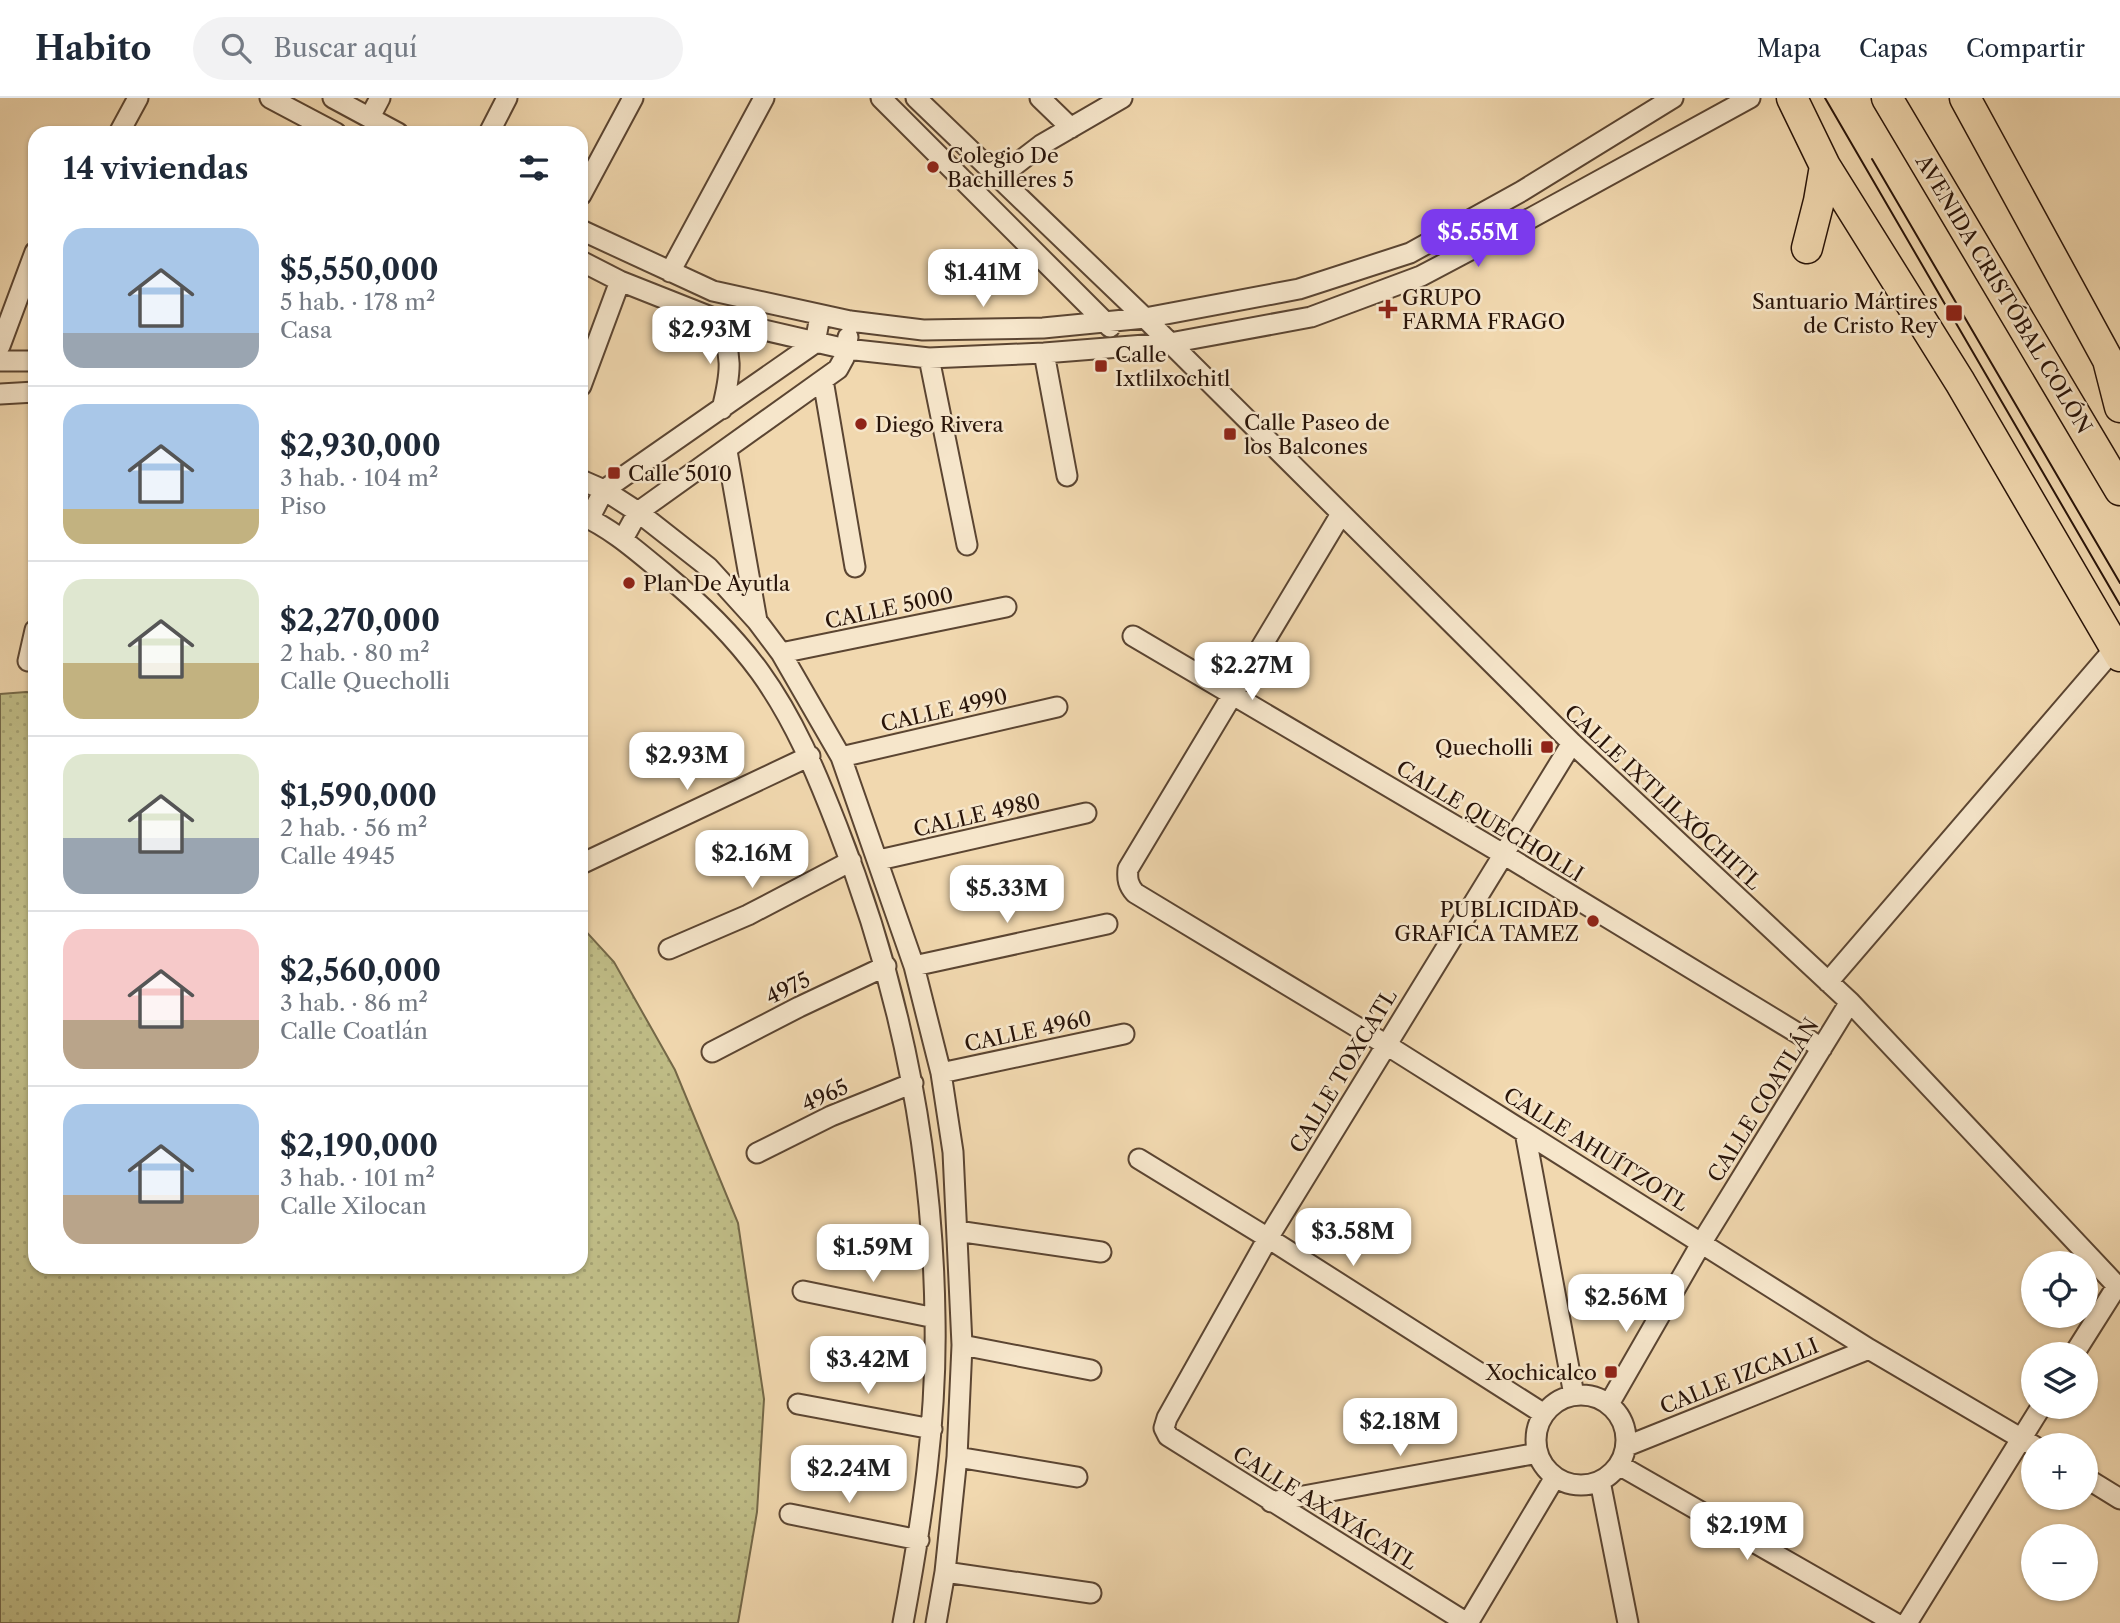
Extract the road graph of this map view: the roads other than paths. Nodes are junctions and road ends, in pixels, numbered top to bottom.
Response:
1 (138, 98) edge
2 (270, 98) edge
3 (333, 98) edge
4 (380, 98) edge
5 (507, 98) edge
6 (633, 98) edge
7 (764, 98) edge
8 (881, 98) edge
9 (916, 98) edge
10 (1040, 98) edge
11 (1122, 98) edge
12 (1673, 98) edge
13 (1714, 98) edge
14 (1792, 98) edge
15 (1887, 98) edge
16 (1965, 98) edge
17 (1743, 102) edge
18 (370, 117) junction
19 (123, 126) edge
20 (323, 126) edge
21 (386, 126) edge
22 (493, 126) edge
23 (1071, 128) junction
24 (972, 153) junction
25 (1825, 166) junction
26 (954, 171) junction
27 (998, 178) junction
28 (588, 182) edge
29 (588, 233) edge
30 (1807, 248) dead end
31 (588, 265) edge
32 (28, 271) edge
33 (670, 272) junction
34 (620, 281) junction
35 (820, 316) junction
36 (1145, 318) junction
37 (716, 319) junction
38 (850, 321) junction
39 (1105, 323) junction
40 (815, 343) junction
41 (1170, 343) junction
42 (0, 346) edge
43 (1130, 346) junction
44 (846, 349) junction
45 (1044, 353) junction
46 (929, 358) junction
47 (0, 361) edge
48 (28, 361) edge
49 (588, 367) edge
50 (823, 380) junction
51 (28, 392) edge
52 (0, 394) edge
53 (2120, 407) edge
54 (722, 409) junction
55 (727, 451) junction
56 (1067, 476) dead end
57 (588, 483) edge
58 (604, 490) junction
59 (2120, 490) edge
60 (638, 512) junction
61 (588, 513) edge
62 (1340, 514) junction
63 (588, 519) edge
64 (623, 539) junction
65 (967, 545) dead end
66 (856, 567) dead end
67 (1006, 607) dead end
68 (757, 621) junction
69 (1133, 636) dead end
70 (2118, 652) edge
71 (781, 653) junction
72 (1233, 694) junction
73 (1057, 707) dead end
74 (1572, 743) junction
75 (810, 756) junction
76 (841, 757) junction
77 (1086, 813) dead end
78 (1503, 853) junction
79 (879, 860) junction
80 (588, 861) edge
81 (851, 861) junction
82 (1107, 924) dead end
83 (668, 949) dead end
84 (914, 966) junction
85 (886, 967) junction
86 (1828, 982) junction
87 (1850, 1002) junction
88 (1124, 1034) dead end
89 (1385, 1044) junction
90 (1822, 1048) junction
91 (712, 1052) dead end
92 (941, 1073) junction
93 (913, 1083) junction
94 (1525, 1132) junction
95 (757, 1153) dead end
96 (1139, 1159) dead end
97 (957, 1231) junction
98 (1268, 1238) junction
99 (1702, 1242) junction
100 (1101, 1252) dead end
101 (2119, 1287) edge
102 (803, 1290) dead end
103 (935, 1318) junction
104 (2082, 1342) edge
105 (961, 1345) junction
106 (1869, 1349) junction
107 (1091, 1370) dead end
108 (1573, 1395) junction
109 (797, 1404) dead end
110 (1609, 1404) junction
111 (1544, 1414) junction
112 (1164, 1428) joint
113 (932, 1429) junction
114 (2021, 1438) edge
115 (1627, 1446) junction
116 (2021, 1451) edge
117 (1538, 1453) junction
118 (957, 1457) junction
119 (1619, 1465) junction
120 (1077, 1477) dead end
121 (1555, 1478) junction
122 (1600, 1481) junction
123 (2098, 1485) edge
124 (2120, 1499) edge
125 (1271, 1502) junction
126 (790, 1514) dead end
127 (919, 1540) junction
128 (945, 1572) junction
129 (1091, 1593) dead end
130 (903, 1623) edge
131 (936, 1623) edge
132 (1467, 1623) edge
133 (1628, 1623) edge
134 (1895, 1623) edge
135 (1907, 1623) edge

1 - 19 street
2 - 20 street
3 - 18 street
4 - 18 street
5 - 22 street
6 - 28 street
7 - 33 street
8 - 26 street
9 - 24 street, CALLE IXTLILXÓCHITL
10 - 23 street
11 - 23 street
12 - 36 street
13 - 17 street
14 - 25 main road
15 - 59 main road, AVENIDA CRISTÓBAL COLÓN
16 - 53 main road
17 - 41 street
18 - 21 street
23 - 27 street
24 - 26 street
24 - 27 street, CALLE IXTLILXÓCHITL
25 - 30 main road
25 - 70 main road
26 - 39 street
27 - 36 street, CALLE IXTLILXÓCHITL
29 - 33 street
31 - 34 street
32 - 42 street
33 - 35 street
34 - 37 street
34 - 49 street
35 - 38 street
35 - 40 street
36 - 39 street
36 - 41 street, CALLE IXTLILXÓCHITL
37 - 40 street
37 - 54 street
38 - 39 street
38 - 44 street
39 - 43 street
40 - 44 street
40 - 54 street
41 - 43 street
41 - 62 street, CALLE IXTLILXÓCHITL
43 - 45 street
44 - 46 street
44 - 50 street
45 - 46 street
45 - 56 street
46 - 65 street
47 - 48 street
50 - 55 street
50 - 66 street
51 - 52 street
54 - 58 street
55 - 60 street
55 - 68 street
57 - 58 street
58 - 60 street
58 - 61 street
60 - 64 street
60 - 68 street
62 - 72 street
62 - 74 street, CALLE IXTLILXÓCHITL
63 - 64 street
64 - 75 street
67 - 71 street, CALLE 5000
68 - 71 street
69 - 72 street, CALLE QUECHOLLI
70 - 86 street
71 - 76 street
72 - 78 street, CALLE QUECHOLLI
72 - 89 street, CALLE AHUÍTZOTL
73 - 76 street, CALLE 4990
74 - 78 street, CALLE TOXCATL
74 - 86 street, CALLE IXTLILXÓCHITL
75 - 80 street
75 - 81 street
76 - 79 street
77 - 79 street, CALLE 4980
78 - 89 street, CALLE TOXCATL
78 - 90 street, CALLE QUECHOLLI
79 - 84 street
81 - 83 street
81 - 85 street
82 - 84 street
84 - 92 street
85 - 91 street, 4975
85 - 93 street
86 - 87 street, CALLE IXTLILXÓCHITL
87 - 90 street, CALLE COATLÁN
87 - 101 street, CALLE IXTLILXÓCHITL
88 - 92 street, CALLE 4960
89 - 94 street, CALLE AHUÍTZOTL
89 - 98 street, CALLE TOXCATL
90 - 99 street, CALLE COATLÁN
92 - 97 street
93 - 95 street, 4965
93 - 103 street
94 - 99 street, CALLE AHUÍTZOTL
94 - 108 street
96 - 98 street
97 - 100 street
97 - 105 street
98 - 111 street
98 - 112 street, CALLE TOXCATL
99 - 106 street, CALLE AHUÍTZOTL
99 - 110 street, CALLE COATLÁN
101 - 104 street
102 - 103 street
103 - 113 street
105 - 107 street
105 - 118 street
106 - 114 street, CALLE AHUÍTZOTL
106 - 115 street, CALLE IZCALLI
108 - 110 street
108 - 111 street
109 - 113 street
110 - 115 street
111 - 117 street
112 - 125 street, CALLE AXAYÁCATL
113 - 127 street
115 - 119 street
116 - 135 street
117 - 121 street
117 - 125 street
118 - 120 street
118 - 128 street
119 - 122 street
119 - 134 street
121 - 122 street
121 - 132 street
122 - 133 street
123 - 124 street
125 - 132 street, CALLE AXAYÁCATL
126 - 127 street
127 - 130 street
128 - 129 street
128 - 131 street

